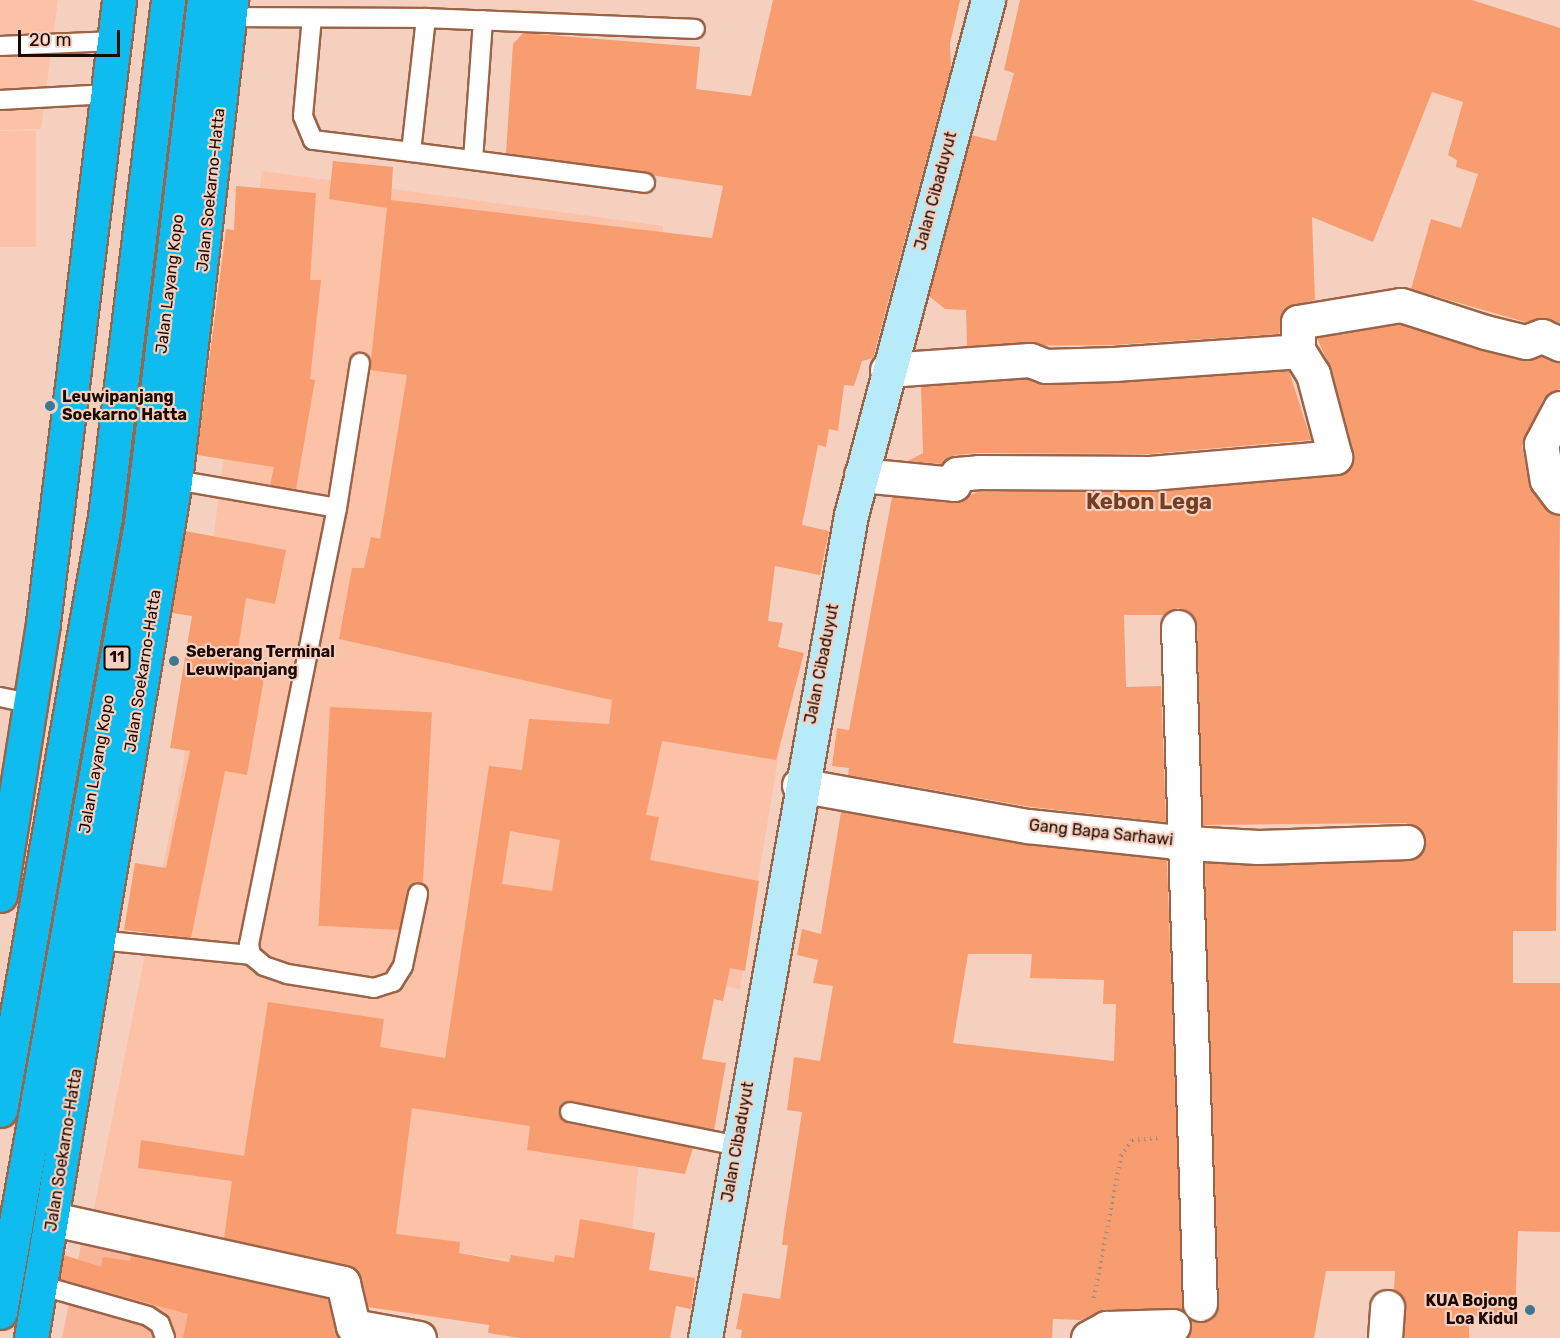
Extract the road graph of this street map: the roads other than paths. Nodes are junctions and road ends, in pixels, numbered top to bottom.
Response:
1 (118, 0) edge
2 (168, 0) edge
3 (988, 0) edge
4 (222, 6) edge
5 (312, 18) junction
6 (426, 18) junction
7 (483, 21) junction
8 (695, 29) dead end
9 (114, 41) junction
10 (0, 46) edge
11 (109, 94) junction
12 (0, 100) edge
13 (411, 152) junction
14 (473, 160) junction
15 (645, 183) dead end
16 (1560, 344) edge
17 (1298, 350) junction
18 (360, 363) dead end
19 (887, 370) junction
20 (1560, 408) edge
21 (861, 475) junction
22 (175, 480) junction
23 (1560, 497) edge
24 (337, 508) junction
25 (1178, 627) dead end
26 (0, 697) edge
27 (32, 704) junction
28 (799, 784) junction
29 (1407, 842) dead end
30 (1187, 843) junction
31 (418, 894) dead end
32 (0, 895) edge
33 (98, 940) junction
34 (251, 955) junction
35 (0, 1110) edge
36 (570, 1112) dead end
37 (738, 1146) junction
38 (53, 1220) junction
39 (43, 1286) junction
40 (1200, 1304) dead end
41 (0, 1312) edge
42 (1173, 1326) dead end
43 (1089, 1336) edge
44 (31, 1338) edge
45 (165, 1338) edge
46 (419, 1338) edge
47 (705, 1338) edge

1 - 9 highway
2 - 35 highway, Jalan Layang Kopo / 11
3 - 19 street, Jalan Cibaduyut
4 - 5 lane
4 - 22 highway, Jalan Soekarno-Hatta / 11
4 - 41 highway, Jalan Layang Kopo / 11
5 - 6 lane
5 - 13 lane
6 - 7 lane
6 - 13 lane
7 - 8 lane
7 - 14 lane
9 - 10 lane
9 - 11 highway
11 - 12 lane
11 - 27 highway
13 - 14 lane
14 - 15 lane
16 - 17 street
17 - 19 street
17 - 21 street
18 - 24 lane
19 - 21 street, Jalan Cibaduyut
20 - 23 street
21 - 28 street, Jalan Cibaduyut
22 - 24 lane
22 - 33 highway, Jalan Soekarno-Hatta / 11
24 - 34 lane
25 - 30 street
26 - 27 lane
27 - 32 highway
28 - 30 street, Gang Bapa Sarhawi
28 - 37 street, Jalan Cibaduyut
29 - 30 street, Gang Bapa Sarhawi
30 - 40 street
31 - 34 lane
33 - 34 lane
33 - 38 highway, Jalan Soekarno-Hatta / 11
36 - 37 lane
37 - 47 street, Jalan Cibaduyut
38 - 39 highway, Jalan Soekarno-Hatta / 11
38 - 46 street
39 - 44 highway, Jalan Soekarno-Hatta / 11
39 - 45 lane
42 - 43 street

